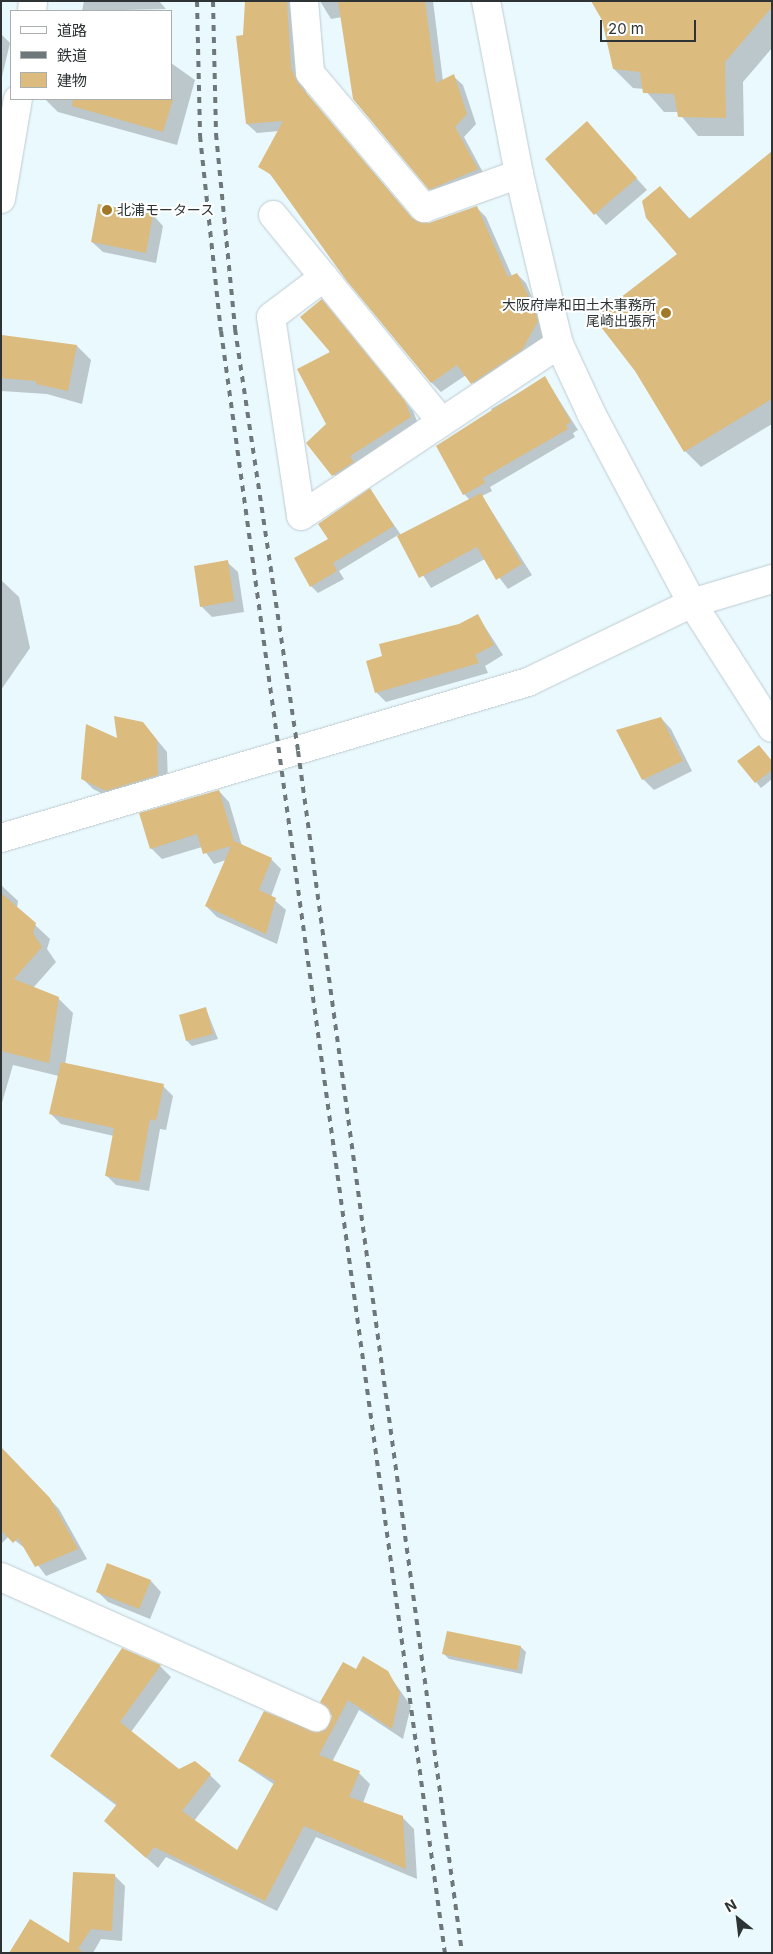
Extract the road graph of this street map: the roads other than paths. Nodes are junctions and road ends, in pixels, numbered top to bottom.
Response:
1 (304, 1) edge
2 (486, 1) edge
3 (18, 100) edge
4 (7, 130) edge
5 (519, 174) junction
6 (1, 199) edge
7 (273, 216) dead end
8 (324, 277) junction
9 (560, 344) junction
10 (442, 422) junction
11 (772, 579) edge
12 (692, 603) junction
13 (772, 728) edge
14 (1, 838) edge
15 (1, 1577) edge
16 (316, 1717) dead end

1 - 5 street
2 - 5 street
3 - 4 street
4 - 6 street
5 - 9 street
7 - 8 street
8 - 10 street
8 - 10 street
9 - 10 street
9 - 12 street
11 - 12 street
12 - 13 street
12 - 14 street
15 - 16 street

